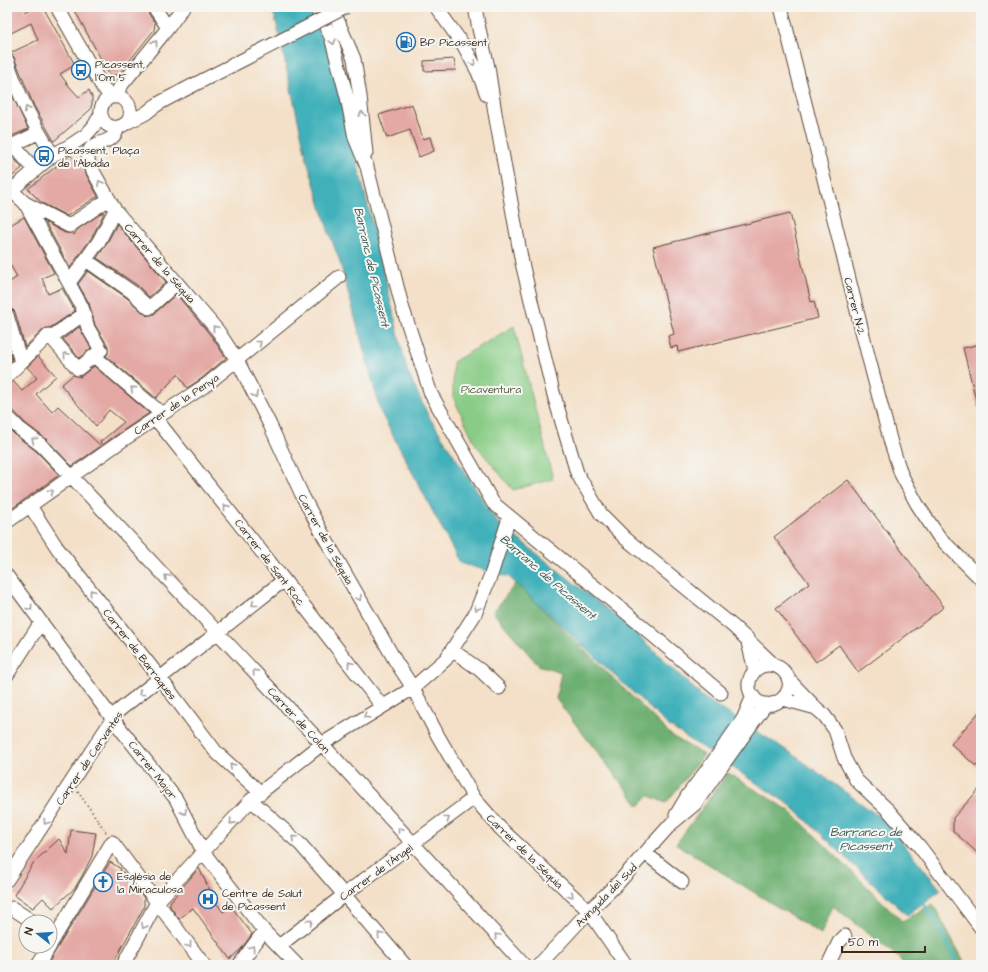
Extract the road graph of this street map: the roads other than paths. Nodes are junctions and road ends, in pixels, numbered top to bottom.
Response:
1 (57, 7) edge
2 (154, 7) edge
3 (183, 7) edge
4 (316, 7) edge
5 (332, 7) edge
6 (346, 7) edge
7 (436, 7) edge
8 (475, 7) edge
9 (781, 7) edge
10 (168, 28) junction
11 (7, 60) edge
12 (154, 106) junction
13 (109, 109) junction
14 (495, 113) junction
15 (123, 125) junction
16 (38, 133) junction
17 (10, 145) edge
18 (53, 155) junction
19 (367, 167) junction
20 (35, 170) junction
21 (9, 192) edge
22 (24, 203) junction
23 (112, 204) junction
24 (86, 260) junction
25 (339, 277) dead end
26 (177, 283) junction
27 (69, 284) junction
28 (84, 314) junction
29 (7, 315) edge
30 (51, 337) junction
31 (94, 356) junction
32 (237, 360) junction
33 (21, 362) junction
34 (7, 376) edge
35 (7, 416) edge
36 (159, 417) junction
37 (72, 477) junction
38 (30, 506) junction
39 (509, 518) junction
40 (7, 522) edge
41 (7, 576) edge
42 (981, 579) edge
43 (284, 580) junction
44 (41, 622) junction
45 (218, 632) junction
46 (746, 638) junction
47 (452, 650) junction
48 (774, 665) junction
49 (754, 671) junction
50 (7, 675) edge
51 (160, 678) junction
52 (789, 680) junction
53 (413, 688) junction
54 (499, 688) dead end
55 (721, 693) dead end
56 (753, 696) junction
57 (783, 699) junction
58 (766, 704) junction
59 (382, 706) junction
60 (816, 708) junction
61 (112, 718) junction
62 (747, 721) junction
63 (322, 744) junction
64 (256, 796) junction
65 (474, 798) junction
66 (413, 845) junction
67 (204, 852) junction
68 (645, 853) junction
69 (7, 880) edge
70 (682, 882) dead end
71 (345, 894) junction
72 (157, 902) junction
73 (12, 908) dead end
74 (588, 911) junction
75 (21, 914) edge
76 (981, 928) edge
77 (58, 929) edge
78 (264, 931) junction
79 (845, 936) dead end
80 (279, 946) junction
81 (44, 954) edge
82 (38, 965) edge
83 (123, 965) edge
84 (204, 965) edge
85 (239, 965) edge
86 (297, 965) edge
87 (405, 965) edge
88 (524, 965) edge
89 (539, 965) edge
90 (626, 965) edge
91 (828, 965) edge

1 - 13 street
2 - 10 street
3 - 10 street
4 -> 19 street
19 -> 5 street
6 - 12 street, bridge
7 -> 14 street
8 - 14 street
9 - 42 street, Carrer N-2
13 -> 10 street
16 -> 11 street
12 - 13 street
12 - 15 street
13 - 15 street
13 - 15 street
13 - 18 street
14 - 46 street
23 -> 15 street, Carrer de la Séquia
16 - 17 street
16 - 18 street
17 - 20 street
18 - 20 street
19 - 39 street
20 - 21 street
21 - 22 street
22 - 23 street
22 - 27 street
23 - 24 street
23 - 26 street, Carrer de la Séquia
24 - 26 street
24 - 27 street
32 -> 25 street, Carrer de la Penya
32 -> 26 street, Carrer de la Séquia
27 - 28 street
28 - 30 street
28 - 31 street
29 - 33 street
31 -> 30 street
30 - 33 street
36 -> 31 street, Carrer de Sant Roc
32 - 36 street, Carrer de la Penya
32 -> 53 street, Carrer de la Séquia
33 - 34 street
37 -> 35 street, Carrer de Colon
36 - 37 street, Carrer de la Penya
43 -> 36 street, Carrer de Sant Roc
38 -> 37 street, Carrer de la Penya
45 -> 37 street, Carrer de Colon
38 - 40 street, Carrer de la Penya
51 -> 38 street, Carrer de Barraques
39 -> 47 street
39 - 55 street
41 -> 44 street, Carrer Major
43 -> 45 street, Carrer de Cervantes
59 -> 43 street, Carrer de Sant Roc
44 - 50 street
44 - 61 street, Carrer Major
45 - 51 street, Carrer de Cervantes
63 -> 45 street, Carrer de Colon
46 - 48 street
46 - 49 street
47 - 53 street
47 - 54 street
48 - 49 street
48 - 52 street
49 - 56 street
51 -> 61 street, Carrer de Cervantes
64 -> 51 street, Carrer de Barraques
52 - 57 street
52 - 60 street
53 - 59 street
53 - 65 street, Carrer de la Séquia
56 - 58 street
56 - 62 street, Avinguda del Sud
57 - 58 street
57 - 60 street
58 - 62 street, Avinguda del Sud
59 -> 63 street
60 - 76 street
61 -> 67 street, Carrer Major
61 -> 69 street, Carrer de Cervantes
62 - 68 street, Avinguda del Sud
63 - 64 street
66 -> 63 street, Carrer de Colon
64 -> 67 street
71 -> 64 street, Carrer de Barraques
66 -> 65 street, Carrer de l'Àngel
65 -> 74 street, Carrer de la Séquia
66 - 71 street, Carrer de l'Àngel
88 -> 66 street, Carrer de Colon
67 - 72 street
67 - 78 street, Carrer Major
68 - 70 street
68 - 74 street, Avinguda del Sud
80 -> 71 street, Carrer de l'Àngel
87 -> 71 street, Carrer de Barraques
72 - 77 street
72 -> 83 street
72 -> 84 street
73 - 75 street
74 - 89 street, Avinguda del Sud
74 - 90 street, Carrer de la Séquia
78 - 80 street, Carrer Major
85 -> 78 street
79 - 91 street
80 - 86 street, Carrer Major
81 - 82 street

